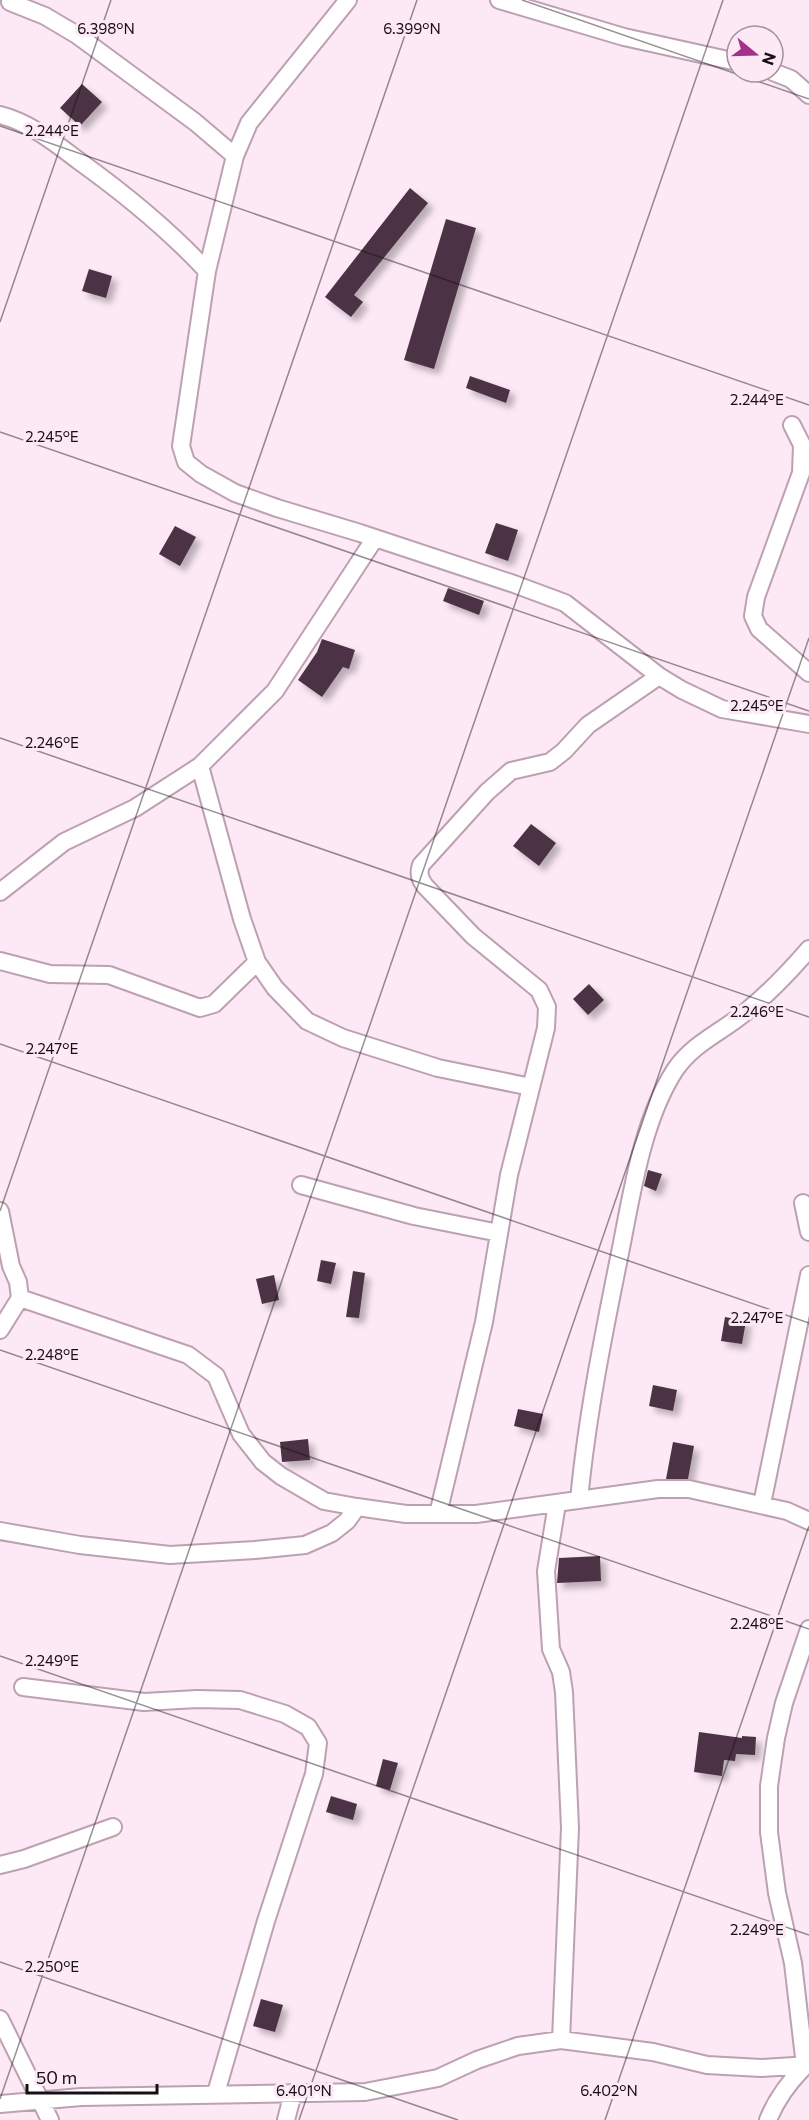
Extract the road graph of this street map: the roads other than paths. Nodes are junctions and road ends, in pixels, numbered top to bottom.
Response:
1 (348, 0) edge
2 (499, 0) edge
3 (10, 2) dead end
4 (725, 59) edge
5 (785, 77) edge
6 (809, 95) edge
7 (0, 115) edge
8 (235, 156) junction
9 (207, 271) junction
10 (792, 425) dead end
11 (375, 538) junction
12 (809, 673) edge
13 (659, 676) junction
14 (809, 724) edge
15 (200, 766) junction
16 (0, 892) edge
17 (809, 949) edge
18 (0, 961) edge
19 (257, 962) junction
20 (531, 1087) junction
21 (301, 1185) dead end
22 (803, 1203) dead end
23 (0, 1211) edge
24 (809, 1232) edge
25 (499, 1233) junction
26 (809, 1275) edge
27 (20, 1298) junction
28 (0, 1329) edge
29 (579, 1500) junction
30 (556, 1504) junction
31 (762, 1504) junction
32 (357, 1507) junction
33 (438, 1514) junction
34 (809, 1521) edge
35 (0, 1531) edge
36 (809, 1629) edge
37 (23, 1687) dead end
38 (113, 1827) dead end
39 (0, 1865) edge
40 (0, 2019) edge
41 (561, 2040) junction
42 (807, 2066) edge
43 (216, 2093) junction
44 (292, 2093) junction
45 (41, 2100) junction
46 (0, 2104) edge
47 (50, 2120) edge
48 (286, 2120) edge
49 (768, 2120) edge

1 - 8 street
2 - 4 street
3 - 8 street
5 - 6 street
7 - 9 street
8 - 9 street
9 - 11 street
10 - 12 street
11 - 13 street
11 - 15 street
13 - 14 street
13 - 20 street
15 - 16 street
15 - 19 street
17 - 29 street
18 - 19 street
19 - 20 street
20 - 25 street
21 - 25 street
22 - 24 street
23 - 27 street
25 - 33 street
26 - 31 street
27 - 28 street
27 - 32 street
29 - 30 street
29 - 31 street
30 - 33 street
30 - 41 street
31 - 34 street
32 - 33 street
32 - 35 street
36 - 42 street
37 - 43 street
38 - 39 street
40 - 45 street
41 - 42 street
41 - 44 street
42 - 49 street
43 - 44 street
43 - 45 street
44 - 48 street
45 - 46 street
45 - 47 street

